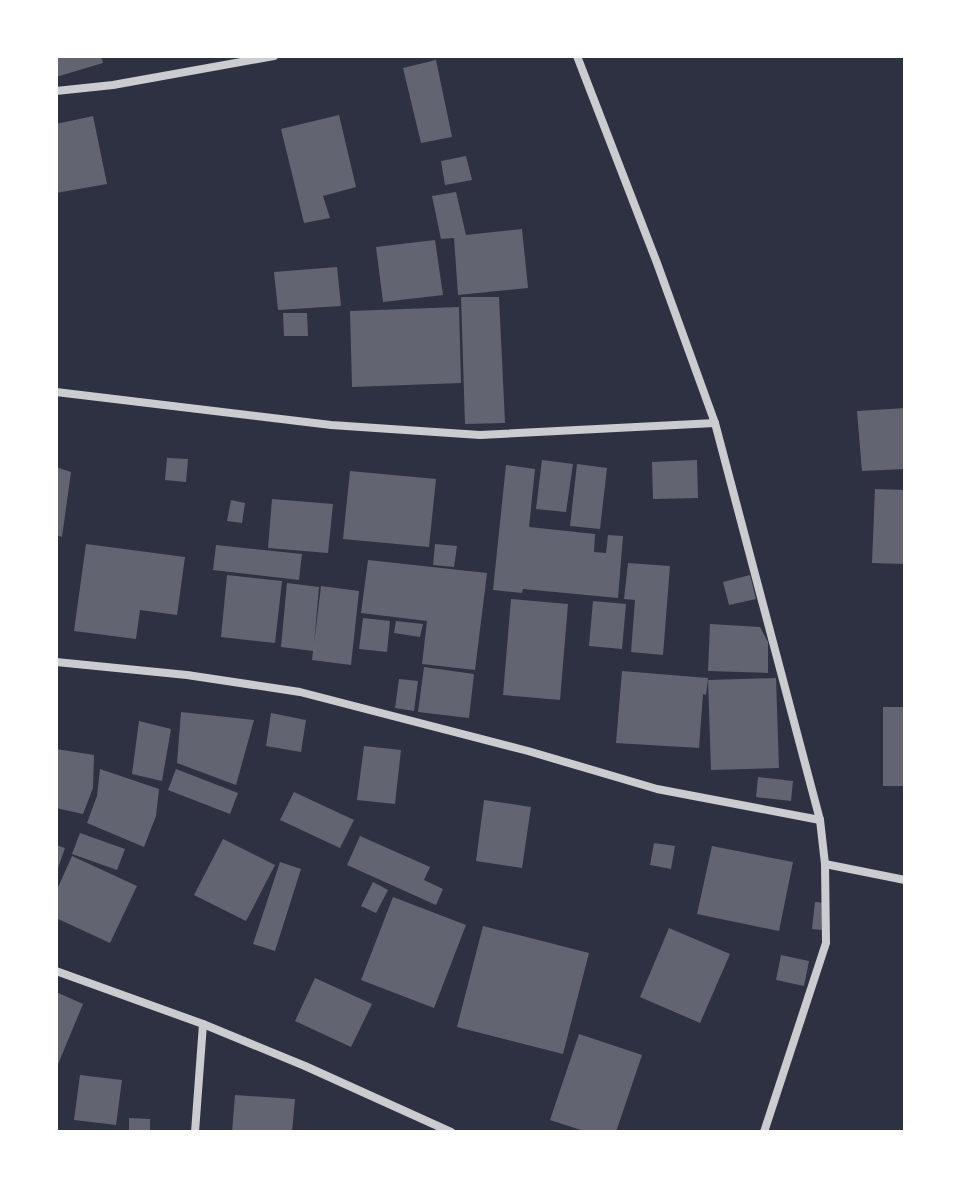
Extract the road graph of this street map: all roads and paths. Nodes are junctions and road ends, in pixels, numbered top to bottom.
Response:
1 (274, 56) edge
2 (577, 56) edge
3 (56, 91) edge
4 (56, 392) edge
5 (715, 423) junction
6 (56, 662) edge
7 (820, 820) junction
8 (825, 864) junction
9 (905, 880) edge
10 (56, 971) edge
11 (203, 1024) junction
12 (195, 1132) edge
13 (451, 1132) edge
14 (764, 1132) edge

1 - 3 street
2 - 5 street
4 - 5 street
5 - 7 street
6 - 7 street
7 - 8 street
8 - 9 street
8 - 14 street
10 - 11 street
11 - 12 street
11 - 13 street

